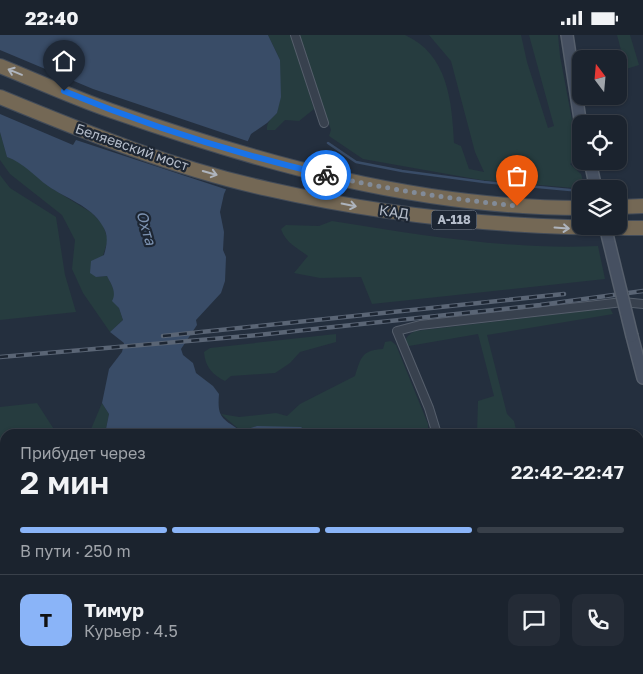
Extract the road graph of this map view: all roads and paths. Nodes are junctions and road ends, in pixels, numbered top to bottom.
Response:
1 (295, 35) edge
2 (567, 35) edge
3 (0, 66) edge
4 (0, 97) edge
5 (579, 115) edge
6 (324, 123) dead end
7 (276, 163) joint
8 (266, 189) joint
9 (643, 206) edge
10 (627, 207) edge
11 (572, 208) edge
12 (643, 228) edge
13 (607, 235) edge
14 (643, 304) edge
15 (643, 379) edge
16 (435, 429) edge

1 - 6 street
2 - 5 street
7 -> 3 highway, Беляевский мост / А-118
4 -> 8 highway, Беляевский мост / А-118
7 - 11 highway, КАД / А-118
8 -> 12 highway, КАД / А-118
9 - 10 highway
13 - 15 street, bridge
14 - 16 street

